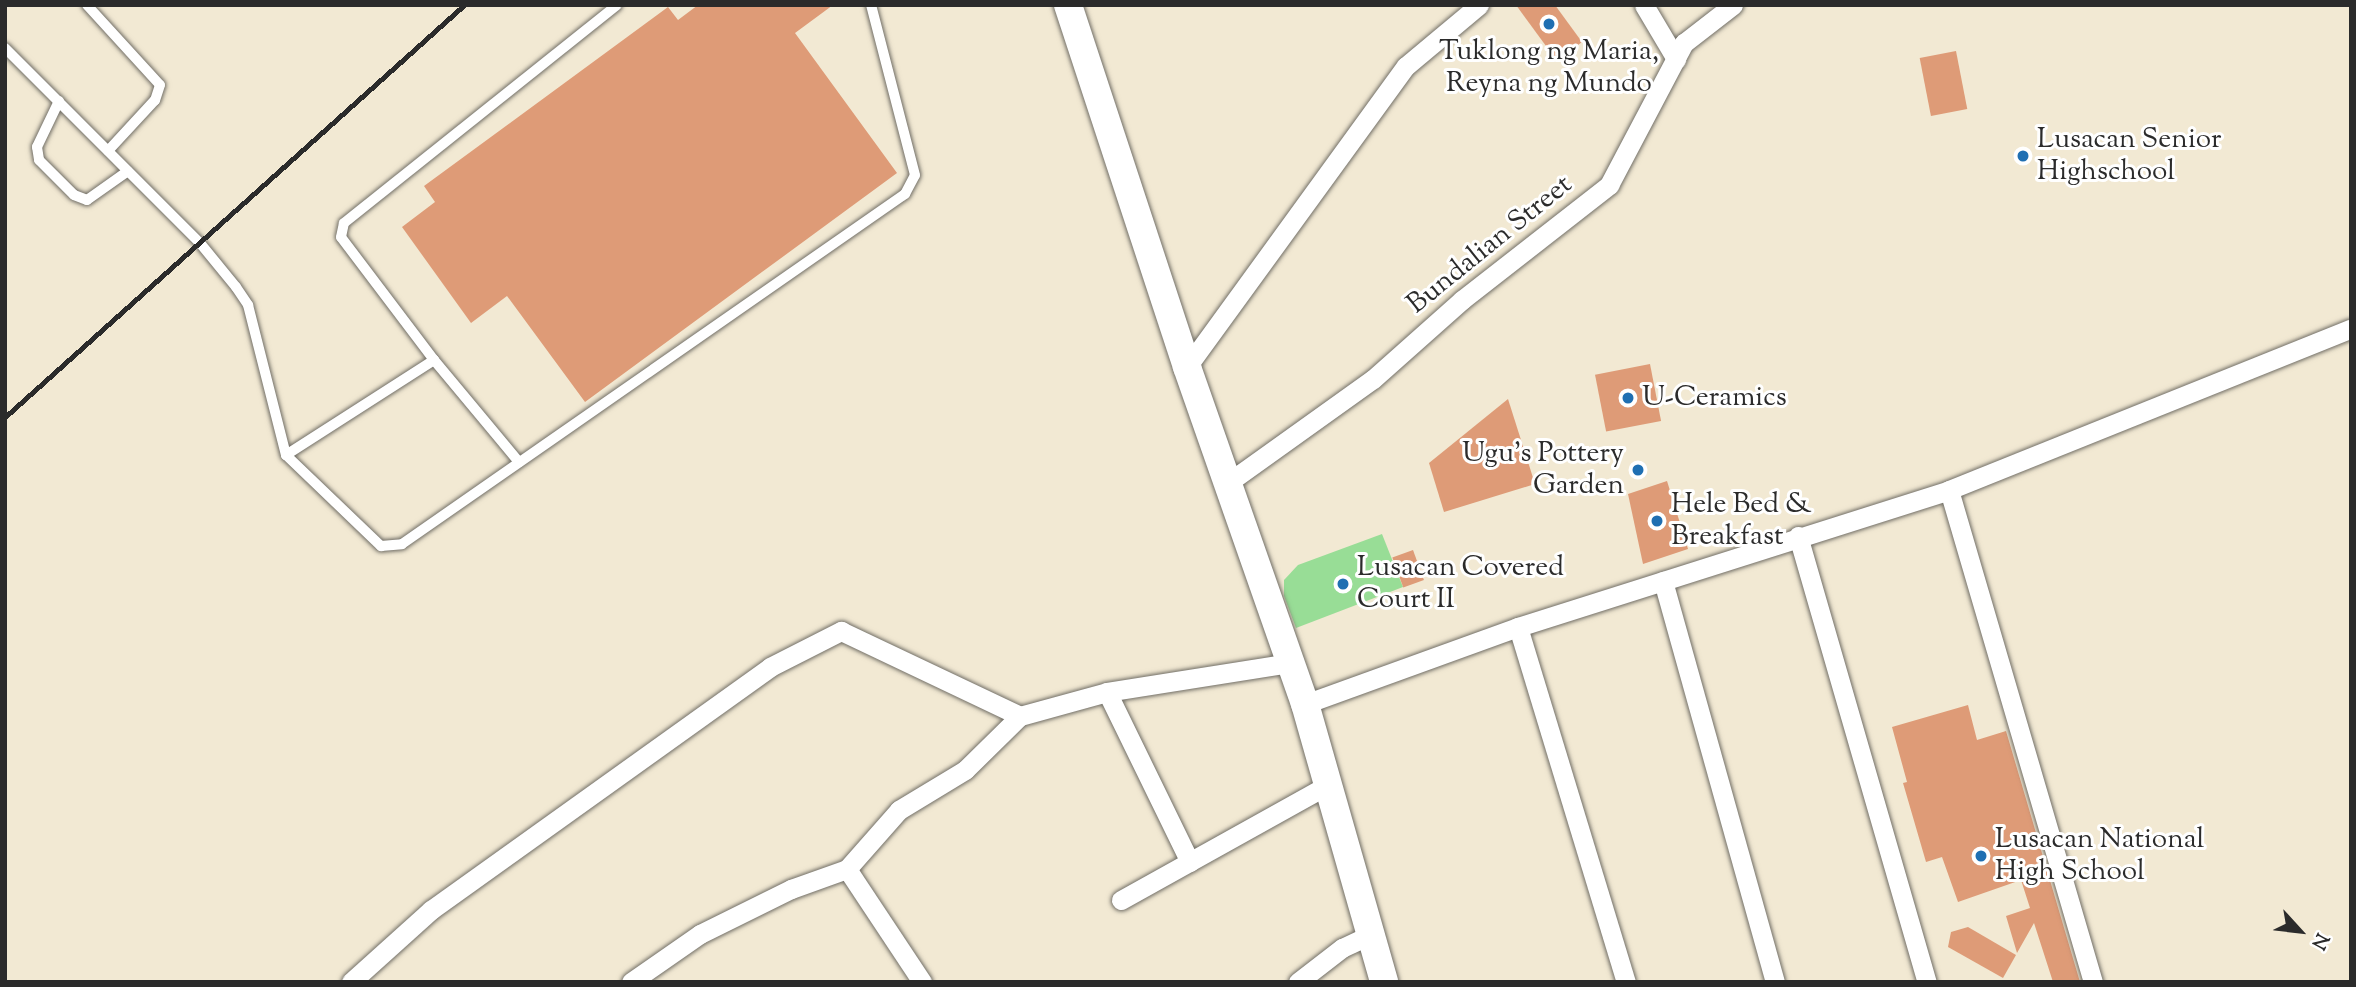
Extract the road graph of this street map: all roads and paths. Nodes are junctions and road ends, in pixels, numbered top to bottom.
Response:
1 (87, 5) edge
2 (617, 5) edge
3 (871, 5) edge
4 (1068, 5) edge
5 (1479, 5) edge
6 (1644, 5) edge
7 (1733, 5) edge
8 (5, 48) edge
9 (1676, 59) junction
10 (59, 101) junction
11 (108, 151) junction
12 (128, 171) junction
13 (2351, 328) edge
14 (434, 360) junction
15 (1187, 367) junction
16 (286, 455) junction
17 (519, 462) junction
18 (1229, 482) junction
19 (1949, 491) junction
20 (1798, 536) junction
21 (1663, 581) junction
22 (1518, 627) junction
23 (1290, 663) junction
24 (1107, 692) junction
25 (1305, 704) junction
26 (1020, 716) junction
27 (1329, 785) junction
28 (1190, 862) junction
29 (847, 869) junction
30 (1121, 900) dead end
31 (1374, 933) junction
32 (351, 982) edge
33 (631, 982) edge
34 (922, 982) edge
35 (1297, 982) edge
36 (1384, 982) edge
37 (1626, 982) edge
38 (1775, 982) edge
39 (1927, 982) edge
40 (2093, 982) edge

1 - 11 lane
2 - 14 lane
3 - 17 lane
4 - 15 street
5 - 15 street
6 - 9 street
7 - 9 street, Bundalian Street
8 - 10 lane
9 - 18 street, Bundalian Street
10 - 11 lane
10 - 12 lane
11 - 12 lane
12 - 16 lane
13 - 19 street
14 - 16 lane
14 - 17 lane
15 - 18 street
16 - 17 lane
18 - 23 street
19 - 20 street
19 - 40 street
20 - 21 street
20 - 39 street
21 - 22 street
21 - 38 street
22 - 25 street
22 - 37 street
23 - 24 street
23 - 25 street
24 - 26 street
24 - 28 street
25 - 27 street
26 - 29 street
26 - 32 street
27 - 28 street
27 - 31 street
28 - 30 street
29 - 33 street
29 - 34 street
31 - 35 street
31 - 36 street

